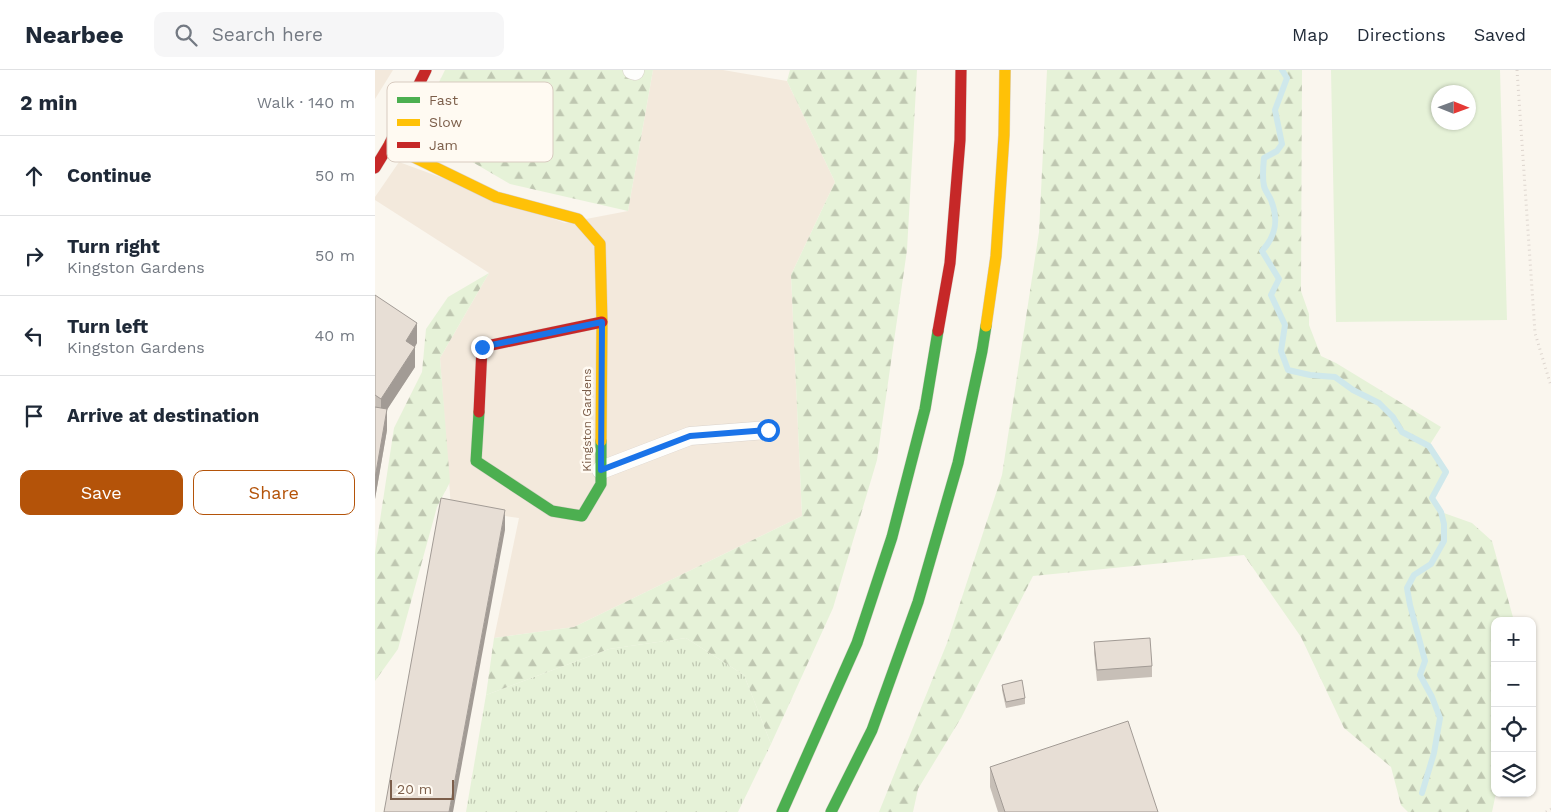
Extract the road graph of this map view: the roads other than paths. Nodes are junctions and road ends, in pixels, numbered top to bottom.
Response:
1 (426, 70) edge
2 (961, 70) edge
3 (1005, 70) edge
4 (420, 82) edge
5 (387, 148) edge
6 (424, 162) edge
7 (375, 168) edge
8 (602, 322) junction
9 (768, 430) dead end
10 (601, 470) junction
11 (782, 812) edge
12 (831, 812) edge

1 - 4 main road
2 - 11 main road
3 - 12 main road
5 - 7 main road
6 - 8 main road, Kingston Gardens
8 - 10 main road, Kingston Gardens
8 - 10 main road, Kingston Gardens
9 - 10 street

